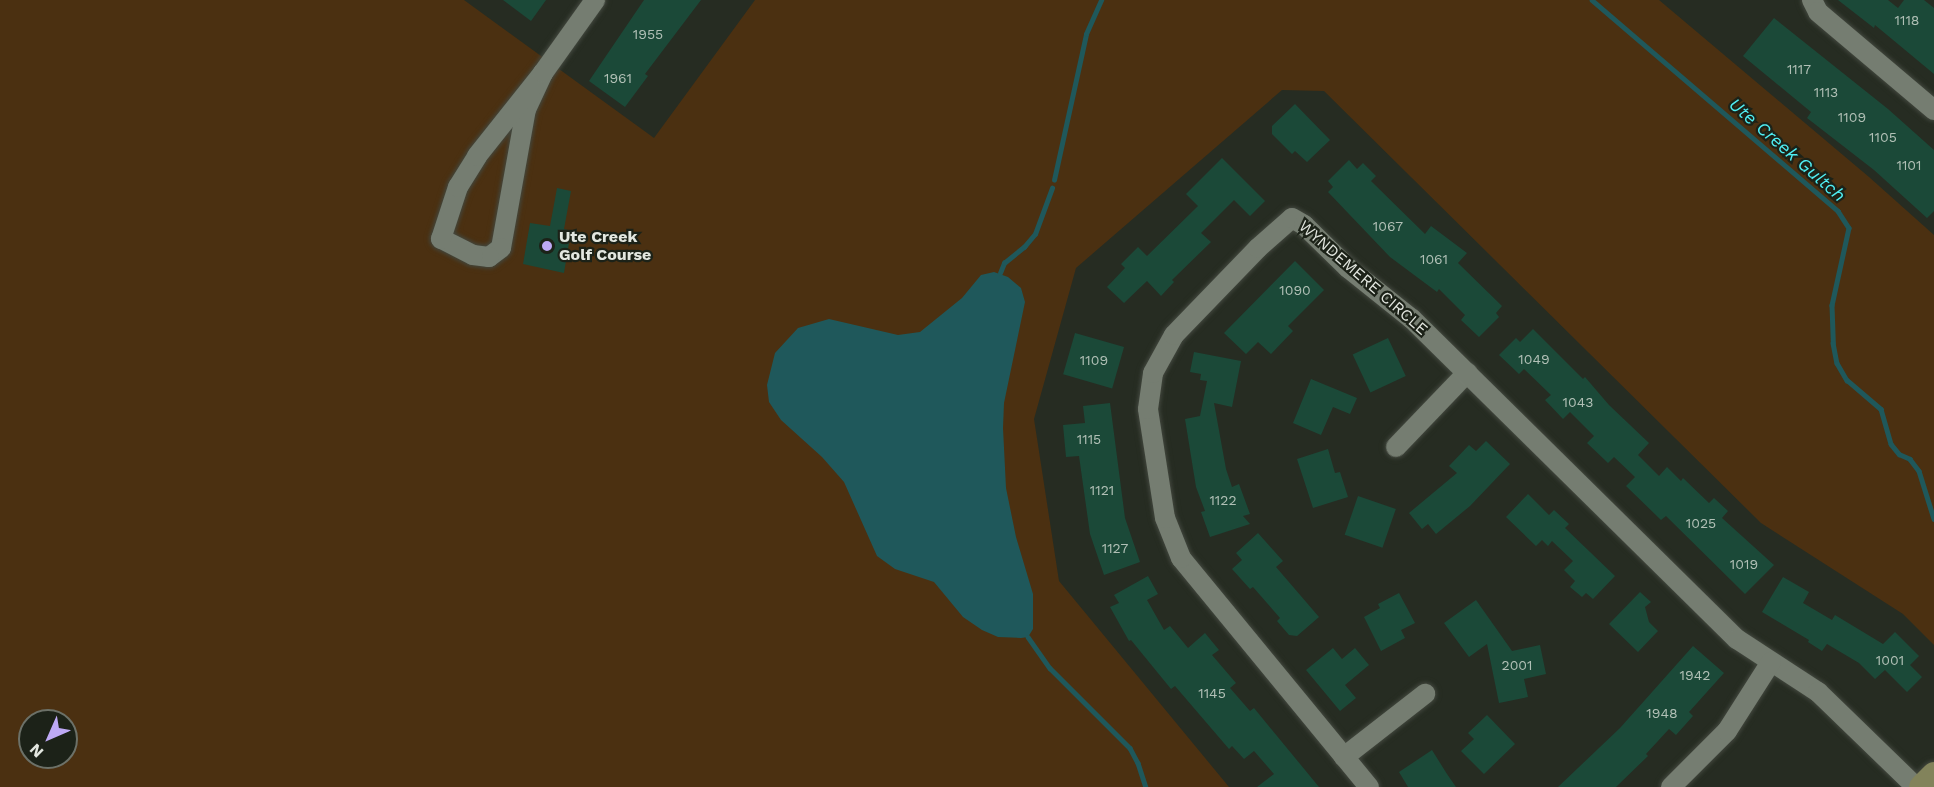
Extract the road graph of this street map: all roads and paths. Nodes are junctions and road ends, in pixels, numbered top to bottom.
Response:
1 (595, 0) edge
2 (1812, 0) edge
3 (543, 73) junction
4 (1934, 110) edge
5 (1467, 373) junction
6 (1396, 447) dead end
7 (1771, 662) junction
8 (1425, 694) dead end
9 (1344, 758) junction
10 (1934, 775) edge
11 (1369, 787) edge
12 (1671, 787) edge
13 (1916, 787) edge
14 (1922, 787) edge

1 - 3 street
2 - 4 street
3 - 3 street
5 - 6 street
5 - 7 street, WYNDEMERE CIRCLE
5 - 9 street, WYNDEMERE CIRCLE
7 - 12 street
7 - 13 street, WYNDEMERE CIRCLE
8 - 9 street
9 - 11 street, WYNDEMERE CIRCLE
10 - 14 main road

